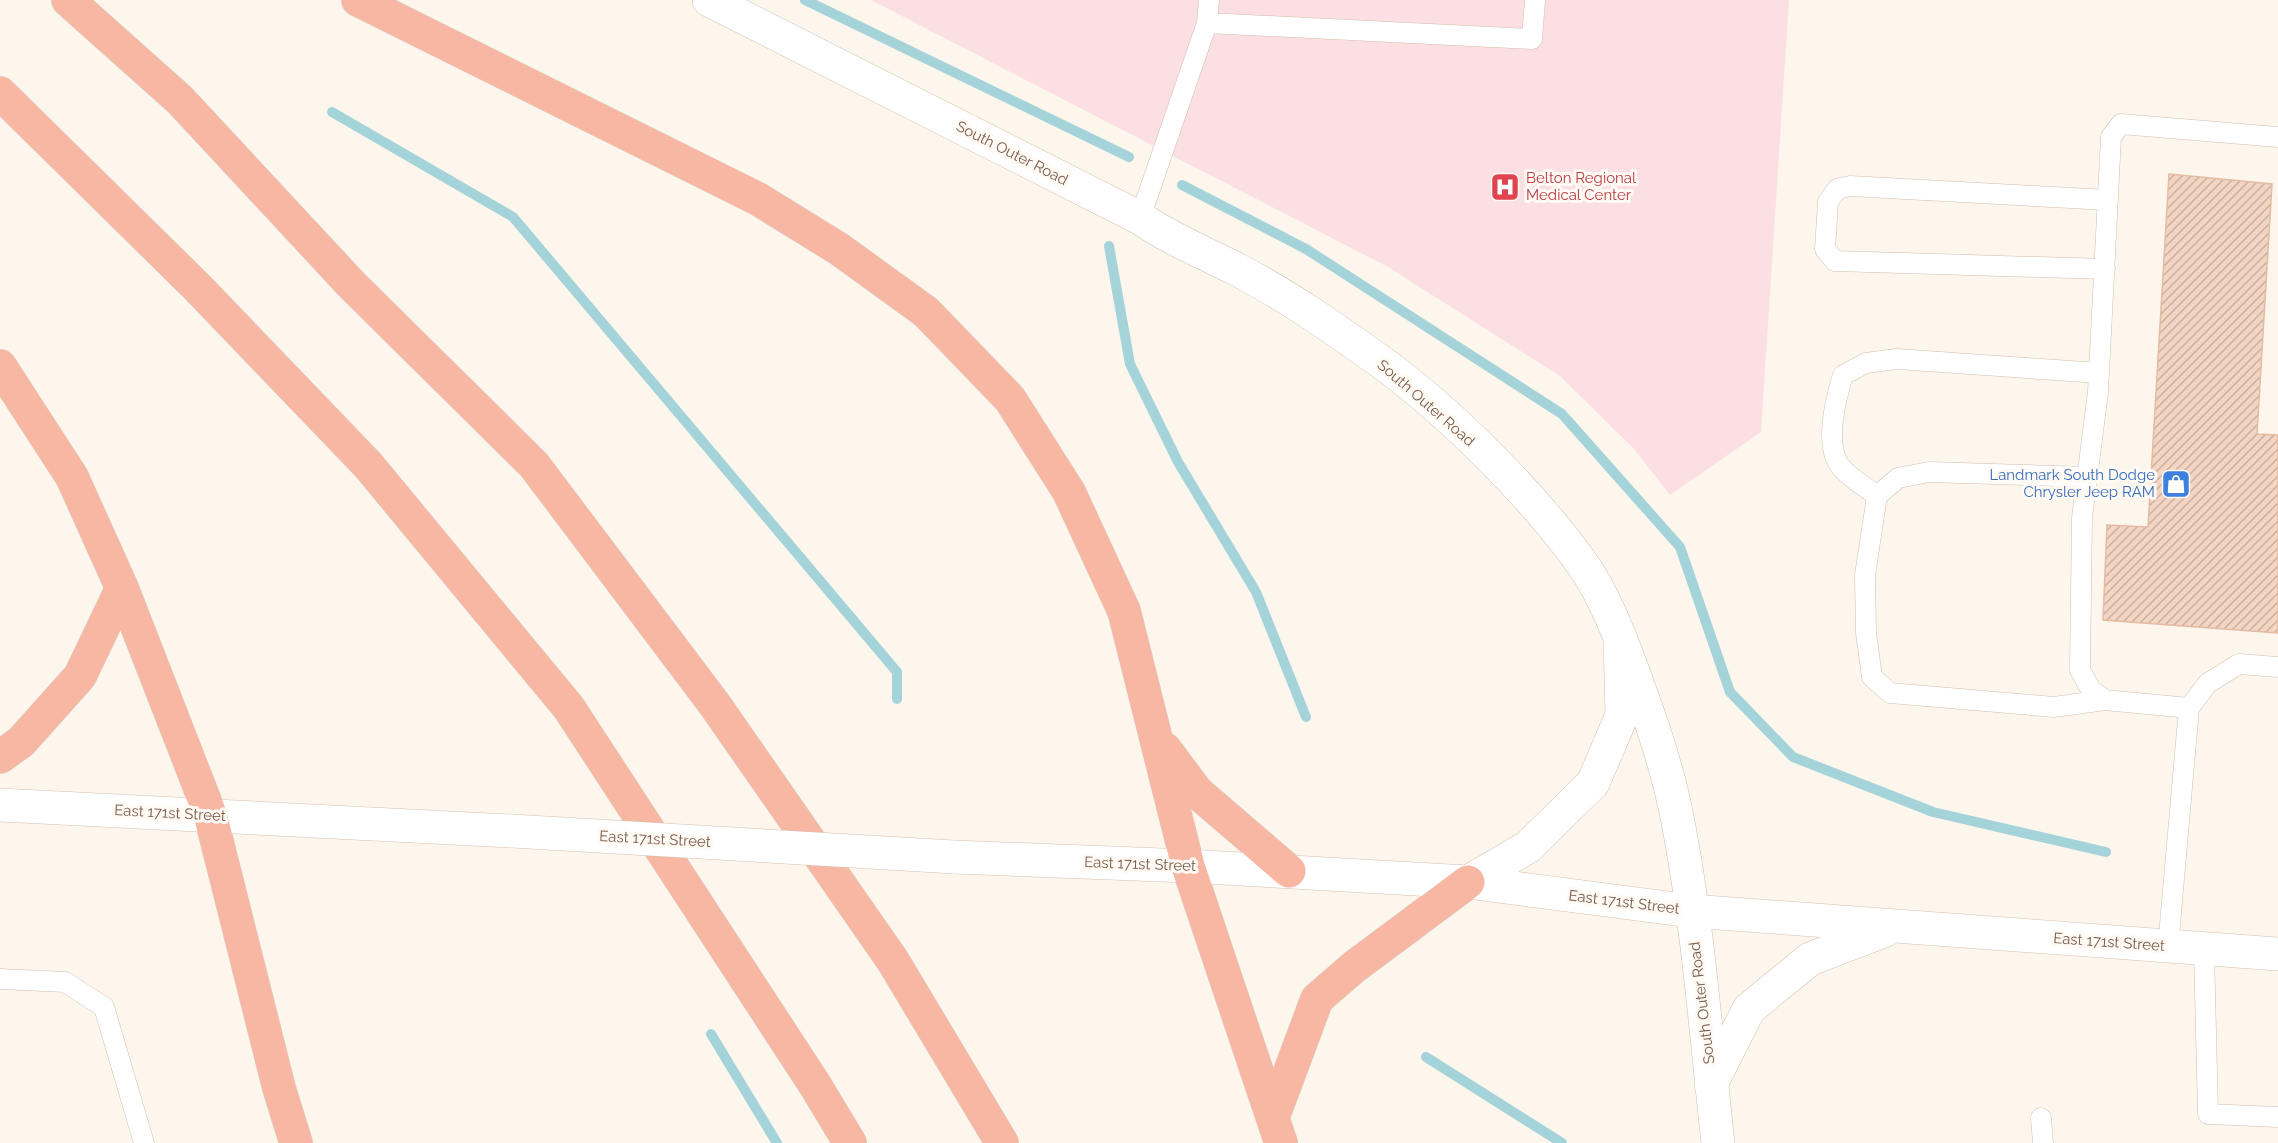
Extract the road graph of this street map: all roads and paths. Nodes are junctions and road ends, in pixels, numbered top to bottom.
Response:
1 (68, 0) edge
2 (358, 0) edge
3 (709, 0) edge
4 (1209, 0) edge
5 (1535, 0) edge
6 (1207, 23) junction
7 (0, 93) edge
8 (2278, 137) edge
9 (2108, 200) junction
10 (1140, 218) junction
11 (2104, 269) junction
12 (0, 366) edge
13 (2099, 373) junction
14 (2087, 477) junction
15 (1877, 496) junction
16 (122, 588) junction
17 (1620, 637) junction
18 (2278, 666) edge
19 (2106, 700) junction
20 (2189, 708) junction
21 (1156, 737) junction
22 (0, 757) edge
23 (0, 805) edge
24 (210, 814) junction
25 (1188, 866) junction
26 (1289, 872) junction
27 (1468, 882) junction
28 (1691, 911) junction
29 (1897, 926) junction
30 (2168, 947) junction
31 (2204, 950) junction
32 (2278, 954) edge
33 (0, 979) edge
34 (1712, 1084) junction
35 (2278, 1117) edge
36 (2041, 1119) dead end
37 (1277, 1130) edge
38 (144, 1143) edge
39 (296, 1143) edge
40 (850, 1143) edge
41 (1002, 1143) edge
42 (1718, 1143) edge
43 (2043, 1143) edge

1 - 41 highway
2 - 21 highway
3 - 10 main road, South Outer Road
4 - 6 lane
5 - 6 lane
6 - 10 lane
7 - 40 highway
8 - 9 lane
9 - 11 lane
9 - 11 lane
10 - 17 main road, South Outer Road
11 - 13 lane
12 - 16 highway
13 - 14 lane
13 - 15 lane
14 - 15 lane
14 - 19 lane
15 - 19 lane
16 - 22 highway
16 - 24 highway
17 - 27 main road
17 - 28 main road, South Outer Road
18 - 20 lane
19 - 20 lane
20 - 30 lane
21 - 25 highway
21 - 26 highway
23 - 24 main road, East 171st Street
24 - 25 main road, East 171st Street, bridge
24 - 39 highway
25 - 26 main road, East 171st Street
25 - 37 highway
26 - 27 main road, East 171st Street
27 - 28 main road, East 171st Street
27 - 37 highway
28 - 29 main road, East 171st Street
28 - 34 main road, South Outer Road
29 - 30 main road, East 171st Street
29 - 34 main road
30 - 31 main road, East 171st Street
31 - 32 main road, East 171st Street
31 - 35 lane
33 - 38 lane
34 - 42 main road, South Outer Road
36 - 43 lane

